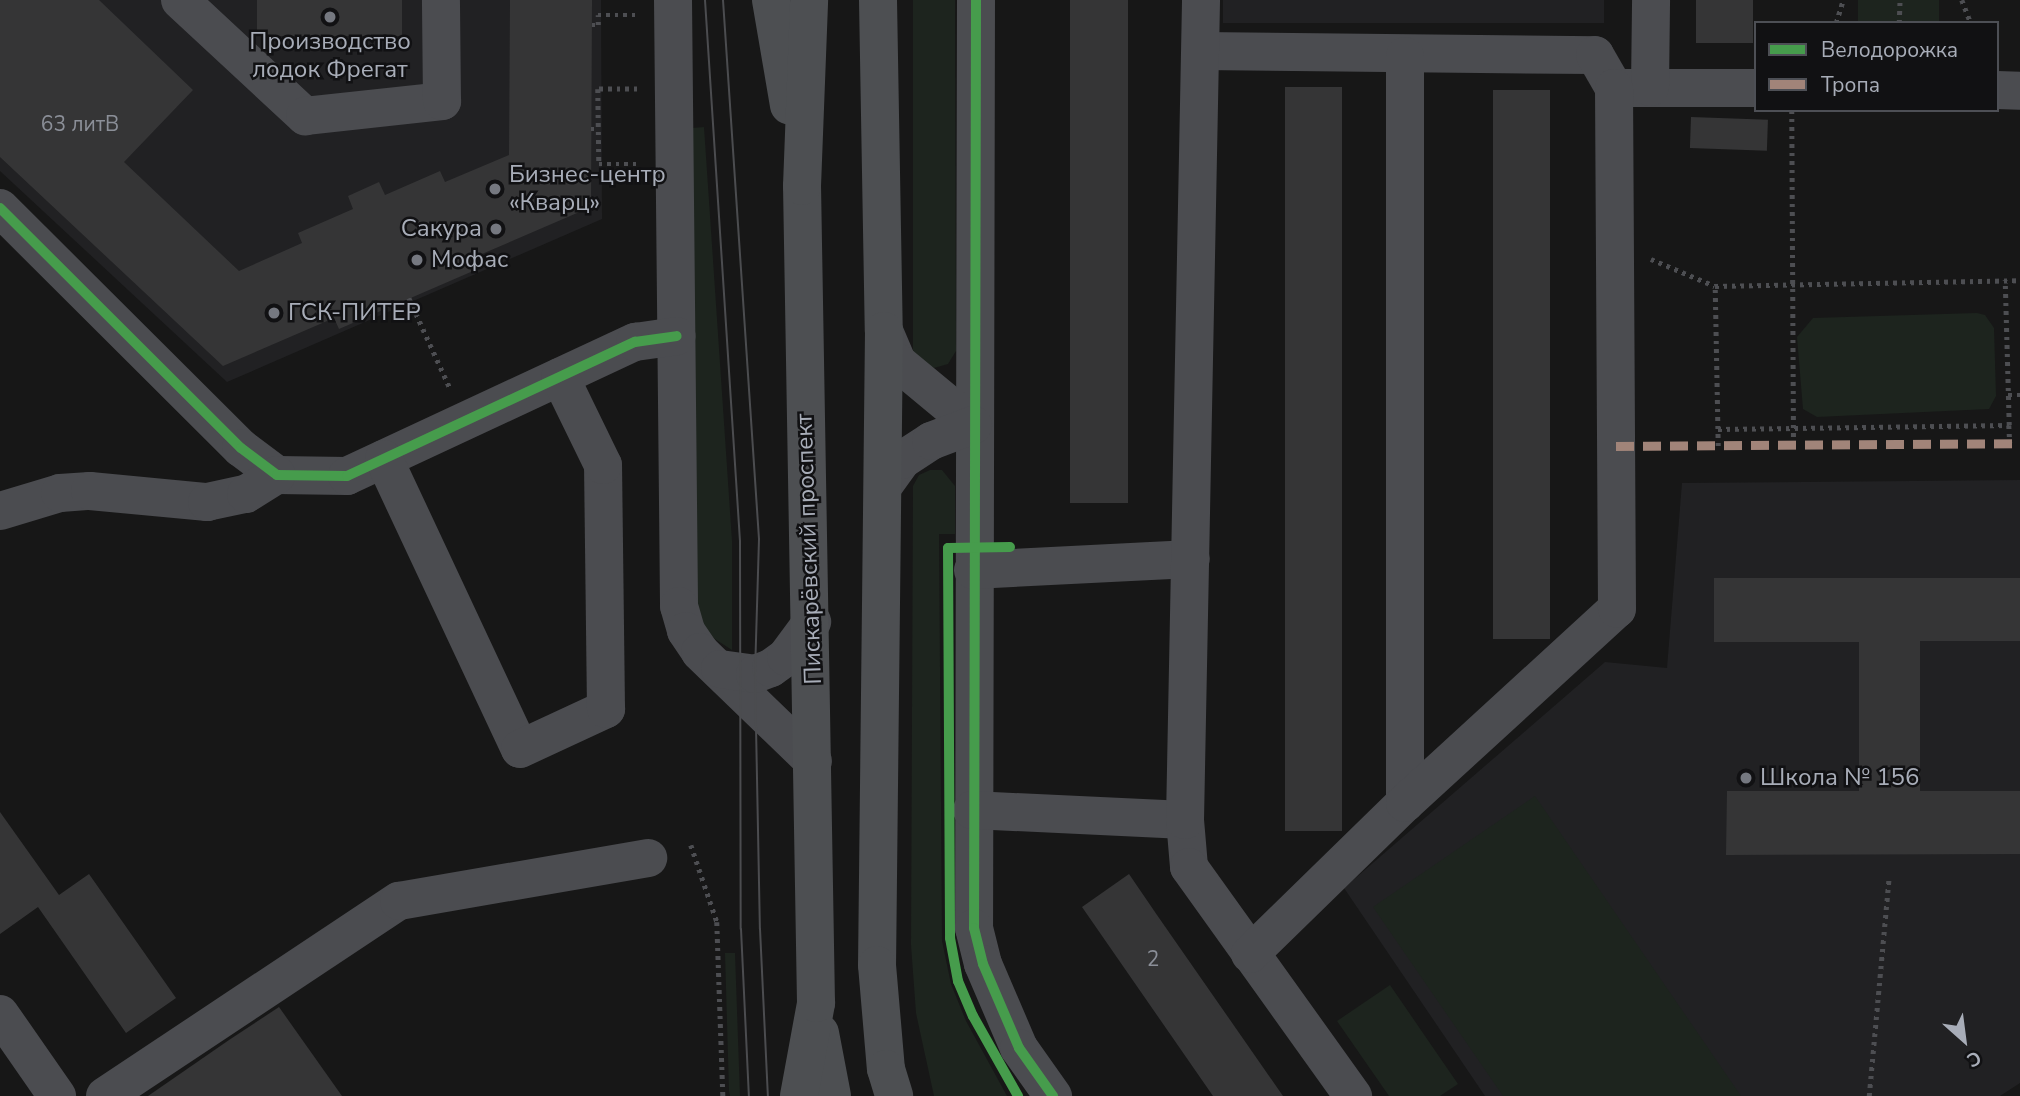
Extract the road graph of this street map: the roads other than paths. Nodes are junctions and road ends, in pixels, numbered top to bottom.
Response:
1 (180, 0) edge
2 (442, 0) edge
3 (771, 0) edge
4 (809, 0) edge
5 (878, 0) edge
6 (975, 0) edge
7 (1201, 0) edge
8 (1651, 0) edge
9 (659, 7) edge
10 (1201, 51) junction
11 (1405, 56) junction
12 (1632, 88) junction
13 (1754, 88) edge
14 (1999, 90) edge
15 (2020, 91) edge
16 (802, 186) junction
17 (0, 208) edge
18 (884, 331) junction
19 (677, 336) junction
20 (560, 377) junction
21 (973, 425) junction
22 (384, 459) junction
23 (277, 475) junction
24 (884, 485) junction
25 (0, 511) edge
26 (1191, 559) junction
27 (973, 570) junction
28 (812, 622) junction
29 (720, 669) junction
30 (813, 761) junction
31 (1405, 803) junction
32 (972, 810) junction
33 (1185, 820) junction
34 (648, 858) dead end
35 (1250, 954) junction
36 (816, 1003) junction
37 (0, 1014) edge
38 (890, 1082) edge
39 (57, 1096) edge
40 (105, 1096) edge
41 (799, 1096) edge
42 (832, 1096) edge
43 (1053, 1096) edge
44 (1353, 1096) edge

1 - 2 street
3 - 16 main road
4 - 16 main road, Пискарёвский проспект
5 - 18 main road
6 - 21 street
7 - 10 street
8 - 12 street
9 - 19 street
10 - 11 street
10 - 26 street
11 - 12 street
11 - 31 street
12 - 13 street
12 - 31 street
14 - 15 street
16 - 28 main road, Пискарёвский проспект
17 - 23 street
18 - 21 street
18 - 24 main road
19 - 20 street
19 - 29 street
20 - 22 street
20 - 22 street
21 - 24 street
21 - 27 street
22 - 23 street
23 - 25 street
24 - 38 main road
26 - 27 street
26 - 33 street
27 - 32 street
28 - 29 street
28 - 30 main road, Пискарёвский проспект
29 - 30 street
30 - 36 main road, Пискарёвский проспект
31 - 35 street
32 - 33 street
32 - 43 street
33 - 35 street
34 - 40 street
35 - 44 street
36 - 41 main road, Пискарёвский проспект
36 - 42 main road
37 - 39 street

